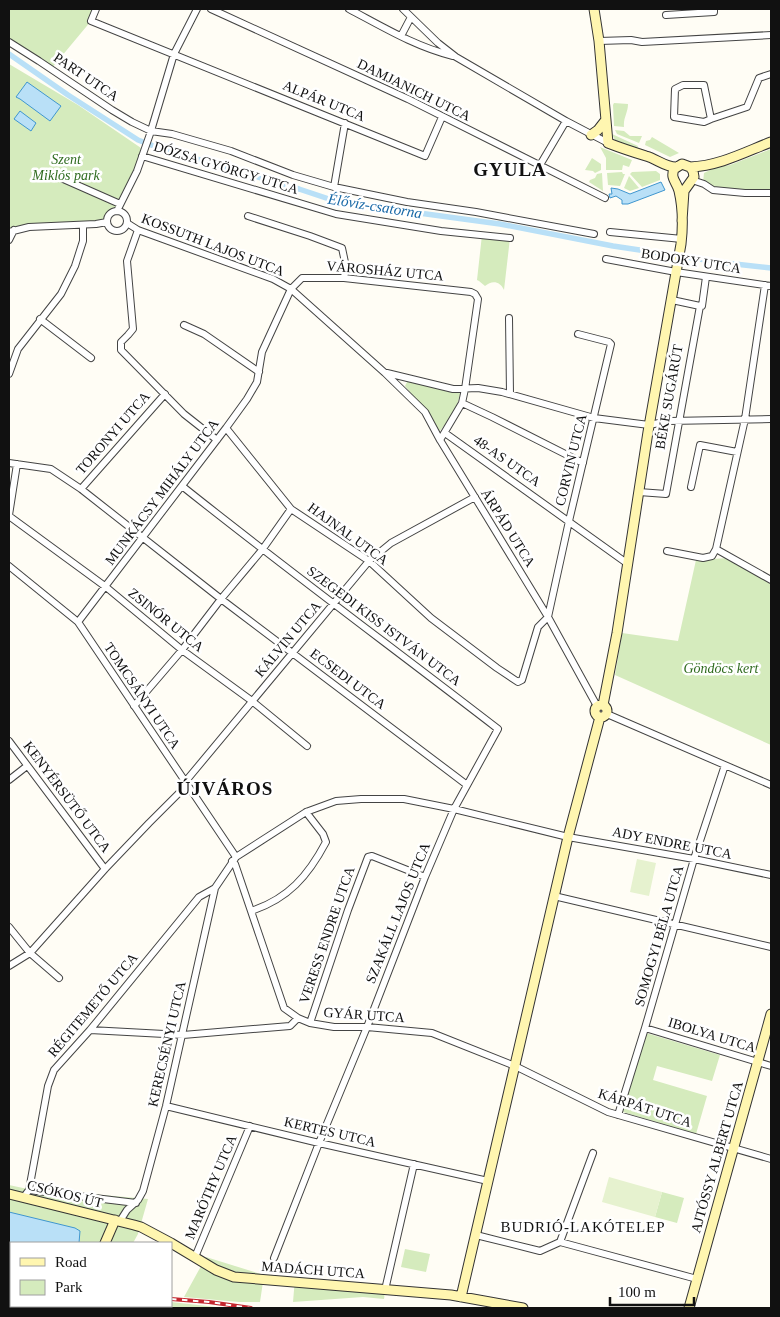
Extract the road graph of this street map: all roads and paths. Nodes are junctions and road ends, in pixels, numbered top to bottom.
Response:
1 (96, 9) edge
2 (197, 9) edge
3 (211, 9) edge
4 (349, 9) edge
5 (402, 9) edge
6 (594, 9) edge
7 (714, 9) edge
8 (666, 14) dead end
9 (411, 17) junction
10 (771, 34) edge
11 (401, 36) junction
12 (599, 41) junction
13 (9, 42) edge
14 (438, 42) junction
15 (435, 51) junction
16 (174, 54) junction
17 (456, 57) junction
18 (771, 74) edge
19 (442, 117) junction
20 (712, 119) junction
21 (566, 121) junction
22 (605, 121) junction
23 (345, 123) junction
24 (151, 132) junction
25 (591, 135) junction
26 (771, 142) edge
27 (608, 143) junction
28 (637, 154) junction
29 (142, 155) junction
30 (719, 162) junction
31 (540, 165) junction
32 (676, 167) junction
33 (690, 167) junction
34 (52, 174) dead end
35 (674, 181) junction
36 (691, 181) junction
37 (334, 187) junction
38 (771, 193) edge
39 (605, 198) dead end
40 (119, 208) junction
41 (248, 216) dead end
42 (682, 221) junction
43 (107, 222) junction
44 (127, 223) junction
45 (83, 225) junction
46 (138, 230) junction
47 (11, 231) edge
48 (610, 232) dead end
49 (594, 234) dead end
50 (510, 238) dead end
51 (9, 240) edge
52 (681, 242) junction
53 (606, 259) dead end
54 (676, 272) junction
55 (706, 277) junction
56 (344, 278) junction
57 (768, 285) edge
58 (291, 289) junction
59 (672, 300) junction
60 (700, 306) junction
61 (509, 318) dead end
62 (40, 319) junction
63 (184, 325) dead end
64 (578, 334) dead end
65 (92, 358) dead end
66 (258, 372) junction
67 (385, 373) junction
68 (9, 374) edge
69 (402, 377) junction
70 (398, 385) junction
71 (465, 389) junction
72 (506, 393) junction
73 (165, 394) junction
74 (462, 403) junction
75 (594, 418) junction
76 (745, 419) junction
77 (771, 419) edge
78 (679, 421) junction
79 (649, 425) junction
80 (226, 428) junction
81 (445, 433) junction
82 (217, 440) junction
83 (440, 440) junction
84 (737, 452) junction
85 (9, 463) edge
86 (582, 463) junction
87 (17, 464) junction
88 (182, 486) junction
89 (692, 487) dead end
90 (81, 490) junction
91 (639, 492) junction
92 (474, 497) junction
93 (291, 509) junction
94 (9, 516) edge
95 (569, 521) junction
96 (143, 538) junction
97 (716, 549) junction
98 (262, 550) junction
99 (667, 551) dead end
100 (369, 561) junction
101 (628, 564) junction
102 (9, 566) edge
103 (771, 580) edge
104 (106, 587) junction
105 (221, 599) junction
106 (335, 604) junction
107 (548, 617) junction
108 (78, 622) junction
109 (182, 650) junction
110 (293, 653) junction
111 (252, 701) junction
112 (600, 704) junction
113 (134, 706) junction
114 (603, 715) junction
115 (9, 740) edge
116 (307, 746) dead end
117 (27, 766) junction
118 (725, 766) junction
119 (9, 780) edge
120 (186, 784) junction
121 (467, 785) junction
122 (771, 785) edge
123 (454, 809) junction
124 (306, 812) junction
125 (568, 837) junction
126 (234, 859) junction
127 (694, 859) junction
128 (105, 869) junction
129 (771, 875) edge
130 (425, 876) junction
131 (215, 888) junction
132 (554, 896) junction
133 (251, 910) junction
134 (676, 924) junction
135 (9, 927) edge
136 (771, 947) edge
137 (30, 953) junction
138 (9, 966) edge
139 (59, 978) dead end
140 (771, 1014) edge
141 (298, 1018) junction
142 (310, 1023) junction
143 (367, 1027) junction
144 (645, 1028) junction
145 (90, 1030) junction
146 (183, 1035) junction
147 (758, 1062) junction
148 (515, 1066) junction
149 (771, 1066) edge
150 (166, 1106) junction
151 (618, 1115) junction
152 (250, 1126) junction
153 (319, 1143) junction
154 (733, 1149) junction
155 (593, 1154) dead end
156 (771, 1159) edge
157 (414, 1164) junction
158 (488, 1181) junction
159 (9, 1194) edge
160 (26, 1194) junction
161 (136, 1202) junction
162 (117, 1221) junction
163 (476, 1236) junction
164 (106, 1242) edge
165 (169, 1242) edge
166 (560, 1242) junction
167 (172, 1244) edge
168 (195, 1257) junction
169 (274, 1258) dead end
170 (697, 1279) junction
171 (385, 1290) junction
172 (461, 1297) junction
173 (523, 1308) edge
174 (689, 1308) edge

1 - 16 street, ALPÁR UTCA
2 - 16 street
3 - 19 street, DAMJANICH UTCA
4 - 11 street
5 - 9 street
6 - 12 street
7 - 8 street
9 - 11 street
9 - 14 street
10 - 12 street
11 - 15 street
12 - 22 street
13 - 24 street, PART UTCA
14 - 15 street
14 - 17 street
15 - 17 street
16 - 23 street, ALPÁR UTCA
16 - 24 street
17 - 21 street
18 - 20 street
19 - 23 street, ALPÁR UTCA
19 - 31 street, DAMJANICH UTCA
20 - 20 street
21 - 25 street
21 - 31 street
22 - 25 street
22 - 27 street
23 - 37 street
24 - 29 street
24 - 37 street, DÓZSA GYÖRGY UTCA
25 - 27 street
26 - 30 street
27 - 28 street
28 - 32 street
28 - 35 street
29 - 40 street
29 - 50 street, DÓZSA GYÖRGY UTCA
30 - 33 street
30 - 36 street
31 - 39 street, DAMJANICH UTCA
32 - 33 street
32 - 35 street
33 - 36 street
34 - 40 street
35 - 36 street
35 - 42 street
36 - 38 street
36 - 42 street
37 - 49 street, DÓZSA GYÖRGY UTCA
40 - 43 street
40 - 44 street
41 - 56 street
42 - 52 street
43 - 44 street
43 - 45 street
44 - 46 street, KOSSUTH LAJOS UTCA
45 - 47 street
45 - 62 street
46 - 58 street, KOSSUTH LAJOS UTCA
46 - 73 street
47 - 51 street
48 - 52 street
52 - 54 street
53 - 54 street, BODOKY UTCA
54 - 55 street, BODOKY UTCA
54 - 59 street
55 - 57 street, BODOKY UTCA
55 - 60 street, BÉKE SUGÁRÚT
56 - 58 street, VÁROSHÁZ UTCA
56 - 71 street, VÁROSHÁZ UTCA
57 - 76 street
58 - 66 street, MUNKÁCSY MIHÁLY UTCA
58 - 67 street, KOSSUTH LAJOS UTCA
59 - 60 street
59 - 79 street
60 - 78 street, BÉKE SUGÁRÚT
61 - 72 street
62 - 65 street
62 - 68 street
63 - 66 street
64 - 75 street, CORVIN UTCA
66 - 80 street, MUNKÁCSY MIHÁLY UTCA
67 - 69 street
67 - 70 street, ÁRPÁD UTCA
69 - 70 street
69 - 71 street
70 - 83 street, ÁRPÁD UTCA
71 - 72 street
71 - 74 street
72 - 75 street
73 - 82 street
73 - 90 street, TORONYI UTCA
74 - 81 street
74 - 86 street
75 - 79 street
75 - 86 street, CORVIN UTCA
76 - 77 street
76 - 78 street
76 - 84 street
78 - 79 street
78 - 91 street, BÉKE SUGÁRÚT
79 - 91 street
80 - 82 street, MUNKÁCSY MIHÁLY UTCA
80 - 93 street, HAJNAL UTCA
81 - 83 street
81 - 95 street, 48-AS UTCA
82 - 88 street, MUNKÁCSY MIHÁLY UTCA
83 - 92 street, ÁRPÁD UTCA
84 - 89 street
84 - 97 street
85 - 87 street, ECSEDI UTCA
86 - 95 street, CORVIN UTCA
87 - 90 street, ECSEDI UTCA
87 - 94 street
88 - 96 street, MUNKÁCSY MIHÁLY UTCA
88 - 98 street, SZEGEDI KISS ISTVÁN UTCA
90 - 96 street, ECSEDI UTCA
91 - 101 street
92 - 100 street, KÁLVIN UTCA
92 - 107 street, ÁRPÁD UTCA
93 - 98 street
93 - 100 street, HAJNAL UTCA
94 - 104 street, ZSINÓR UTCA
95 - 101 street, 48-AS UTCA
95 - 107 street, CORVIN UTCA
96 - 104 street, MUNKÁCSY MIHÁLY UTCA
96 - 105 street, ECSEDI UTCA
97 - 99 street
97 - 103 street
98 - 105 street
98 - 106 street, SZEGEDI KISS ISTVÁN UTCA
100 - 106 street, KÁLVIN UTCA
100 - 107 street, HAJNAL UTCA
101 - 112 street
102 - 108 street, TOMCSÁNYI UTCA
104 - 108 street, MUNKÁCSY MIHÁLY UTCA
104 - 109 street, ZSINÓR UTCA
105 - 109 street
105 - 110 street, ECSEDI UTCA
106 - 110 street, KÁLVIN UTCA
106 - 121 street, SZEGEDI KISS ISTVÁN UTCA
107 - 112 street, ÁRPÁD UTCA
108 - 113 street, TOMCSÁNYI UTCA
109 - 111 street, ZSINÓR UTCA
109 - 113 street
110 - 111 street, KÁLVIN UTCA
110 - 121 street, ECSEDI UTCA
111 - 116 street, ZSINÓR UTCA
111 - 120 street, KÁLVIN UTCA
112 - 114 street
113 - 120 street, TOMCSÁNYI UTCA
114 - 118 street
114 - 125 street
115 - 117 street, KENYÉRSÜTŐ UTCA
117 - 119 street
117 - 128 street, KENYÉRSÜTŐ UTCA
118 - 122 street
118 - 127 street, SOMOGYI BÉLA UTCA
120 - 126 street, TOMCSÁNYI UTCA
120 - 128 street, KÁLVIN UTCA
121 - 123 street, SZEGEDI KISS ISTVÁN UTCA
123 - 124 street, ADY ENDRE UTCA
123 - 125 street, ADY ENDRE UTCA
123 - 130 street, SZAKÁLL LAJOS UTCA
124 - 126 street, ADY ENDRE UTCA
124 - 133 street
125 - 127 street, ADY ENDRE UTCA
125 - 132 street
126 - 131 street, RÉGITEMETŐ UTCA
126 - 133 street, TOMCSÁNYI UTCA
127 - 129 street, ADY ENDRE UTCA
127 - 134 street, SOMOGYI BÉLA UTCA
128 - 137 street, KÁLVIN UTCA
130 - 142 street, VERESS ENDRE UTCA
130 - 143 street, SZAKÁLL LAJOS UTCA
131 - 145 street, RÉGITEMETŐ UTCA
131 - 146 street, KERECSÉNYI UTCA
132 - 134 street
132 - 148 street
133 - 141 street, TOMCSÁNYI UTCA
134 - 136 street
134 - 144 street, SOMOGYI BÉLA UTCA
135 - 137 street
137 - 138 street, KÁLVIN UTCA
137 - 139 street
140 - 147 street, AJTÓSSY ALBERT UTCA
141 - 142 street, GYÁR UTCA
141 - 146 street
142 - 143 street, GYÁR UTCA
143 - 148 street, GYÁR UTCA
143 - 153 street, SZAKÁLL LAJOS UTCA
144 - 147 street, IBOLYA UTCA
144 - 151 street, SOMOGYI BÉLA UTCA
145 - 146 street
145 - 160 street, RÉGITEMETŐ UTCA
146 - 150 street, KERECSÉNYI UTCA
147 - 149 street, IBOLYA UTCA
147 - 154 street, AJTÓSSY ALBERT UTCA
148 - 151 street, KÁRPÁT UTCA
148 - 158 street
150 - 152 street, KERTES UTCA
150 - 161 street, KERECSÉNYI UTCA
151 - 154 street, KÁRPÁT UTCA
152 - 153 street, KERTES UTCA
152 - 168 street, MARÓTHY UTCA
153 - 157 street, KERTES UTCA
153 - 169 street, SZAKÁLL LAJOS UTCA
154 - 156 street, KÁRPÁT UTCA
154 - 170 street, AJTÓSSY ALBERT UTCA
155 - 166 street
157 - 158 street, KERTES UTCA
157 - 171 street
158 - 163 street
159 - 160 street, CSÓKOS ÚT
160 - 161 street
160 - 162 street, CSÓKOS ÚT
161 - 162 street, KERECSÉNYI UTCA
162 - 164 street
162 - 165 street, MADÁCH UTCA
163 - 166 street
163 - 172 street
166 - 170 street
167 - 168 street, MADÁCH UTCA
168 - 171 street, MADÁCH UTCA
170 - 174 street, AJTÓSSY ALBERT UTCA
171 - 172 street, MADÁCH UTCA
172 - 173 street, MADÁCH UTCA

